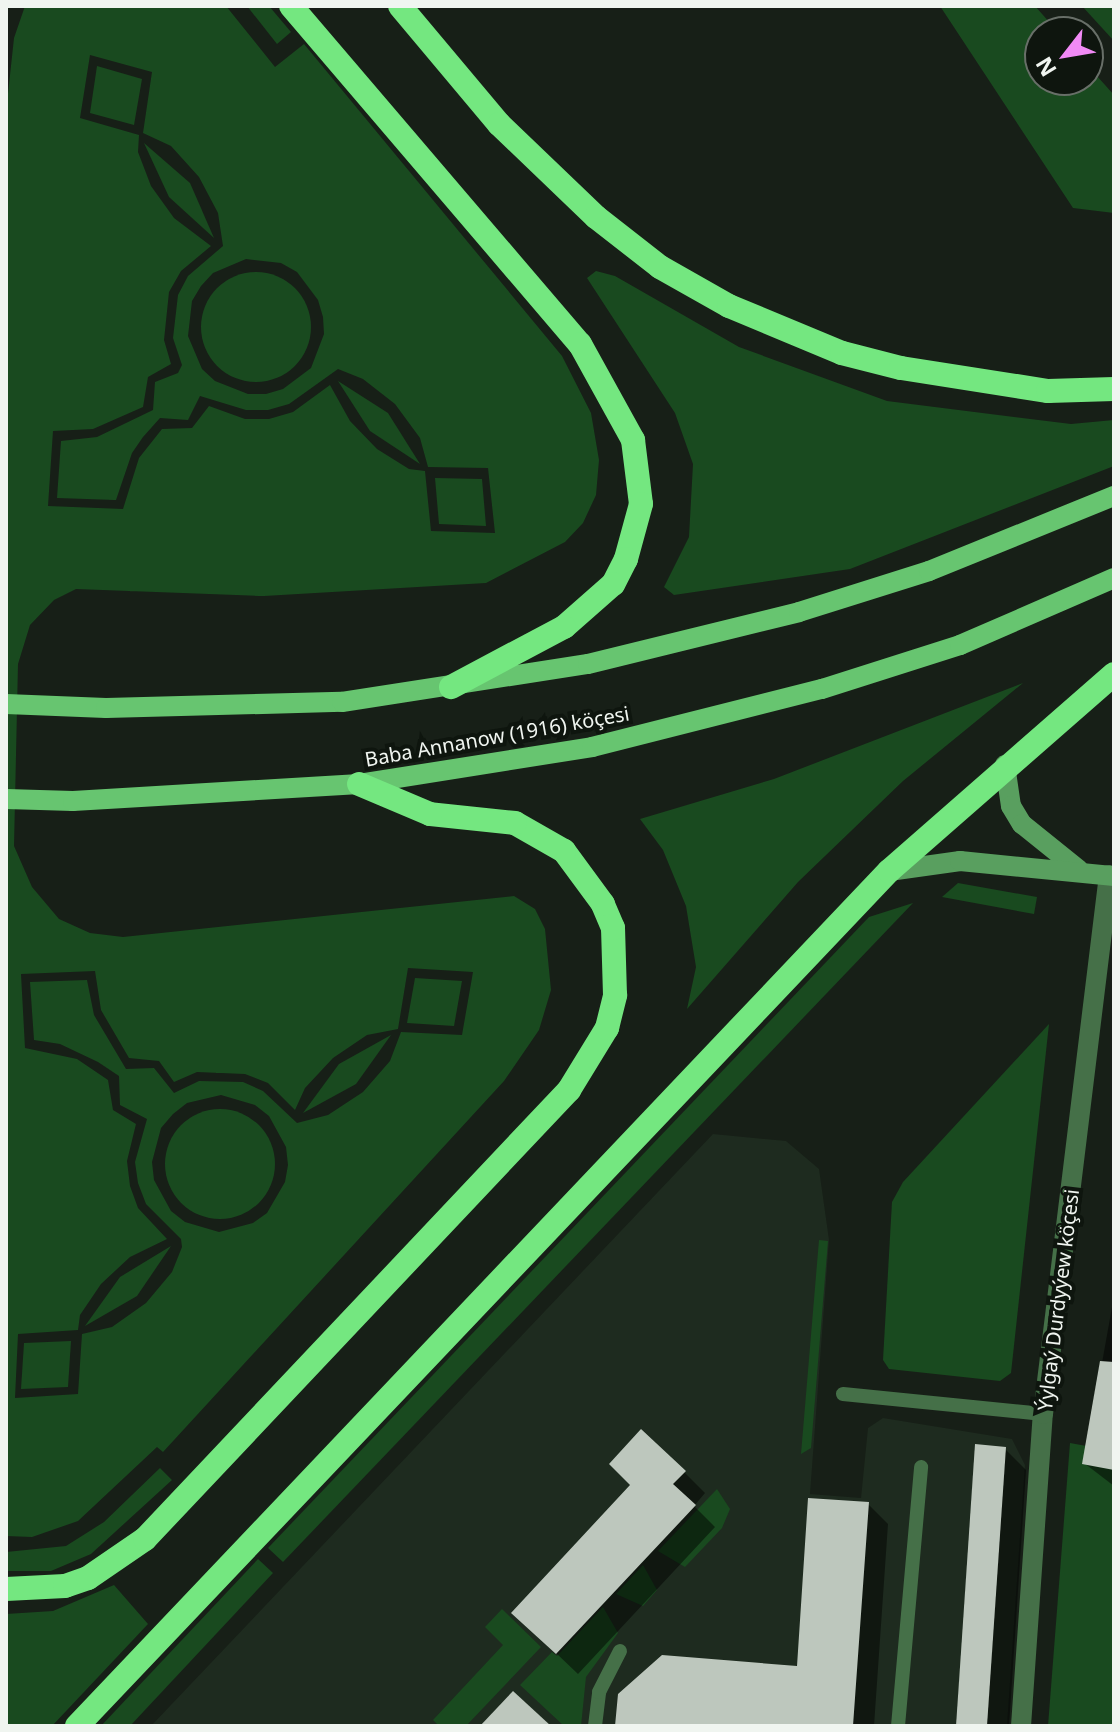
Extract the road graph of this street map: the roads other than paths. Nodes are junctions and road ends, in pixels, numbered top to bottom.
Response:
1 (291, 6) edge
2 (400, 6) edge
3 (1114, 389) edge
4 (1114, 496) edge
5 (1114, 578) edge
6 (1114, 674) edge
7 (451, 687) junction
8 (6, 704) edge
9 (1005, 765) junction
10 (359, 784) junction
11 (6, 799) edge
12 (1079, 870) junction
13 (889, 871) junction
14 (1112, 875) edge
15 (843, 1394) dead end
16 (1043, 1414) junction
17 (921, 1467) dead end
18 (6, 1589) edge
19 (620, 1651) dead end
20 (77, 1726) edge
21 (595, 1726) edge
22 (898, 1726) edge
23 (1021, 1726) edge

1 - 7 highway
2 - 3 highway
4 - 7 main road
5 - 10 main road, Baba Annanow (1916) köçesi
6 - 9 highway
7 - 8 main road
9 - 12 street
9 - 13 highway
10 - 11 main road, Baba Annanow (1916) köçesi
10 - 18 highway
12 - 13 street
12 - 14 street
13 - 20 highway
14 - 16 street, Ýylgaý Durdyýew köçesi
15 - 16 lane
16 - 23 street, Ýylgaý Durdyýew köçesi
17 - 22 lane
19 - 21 lane

